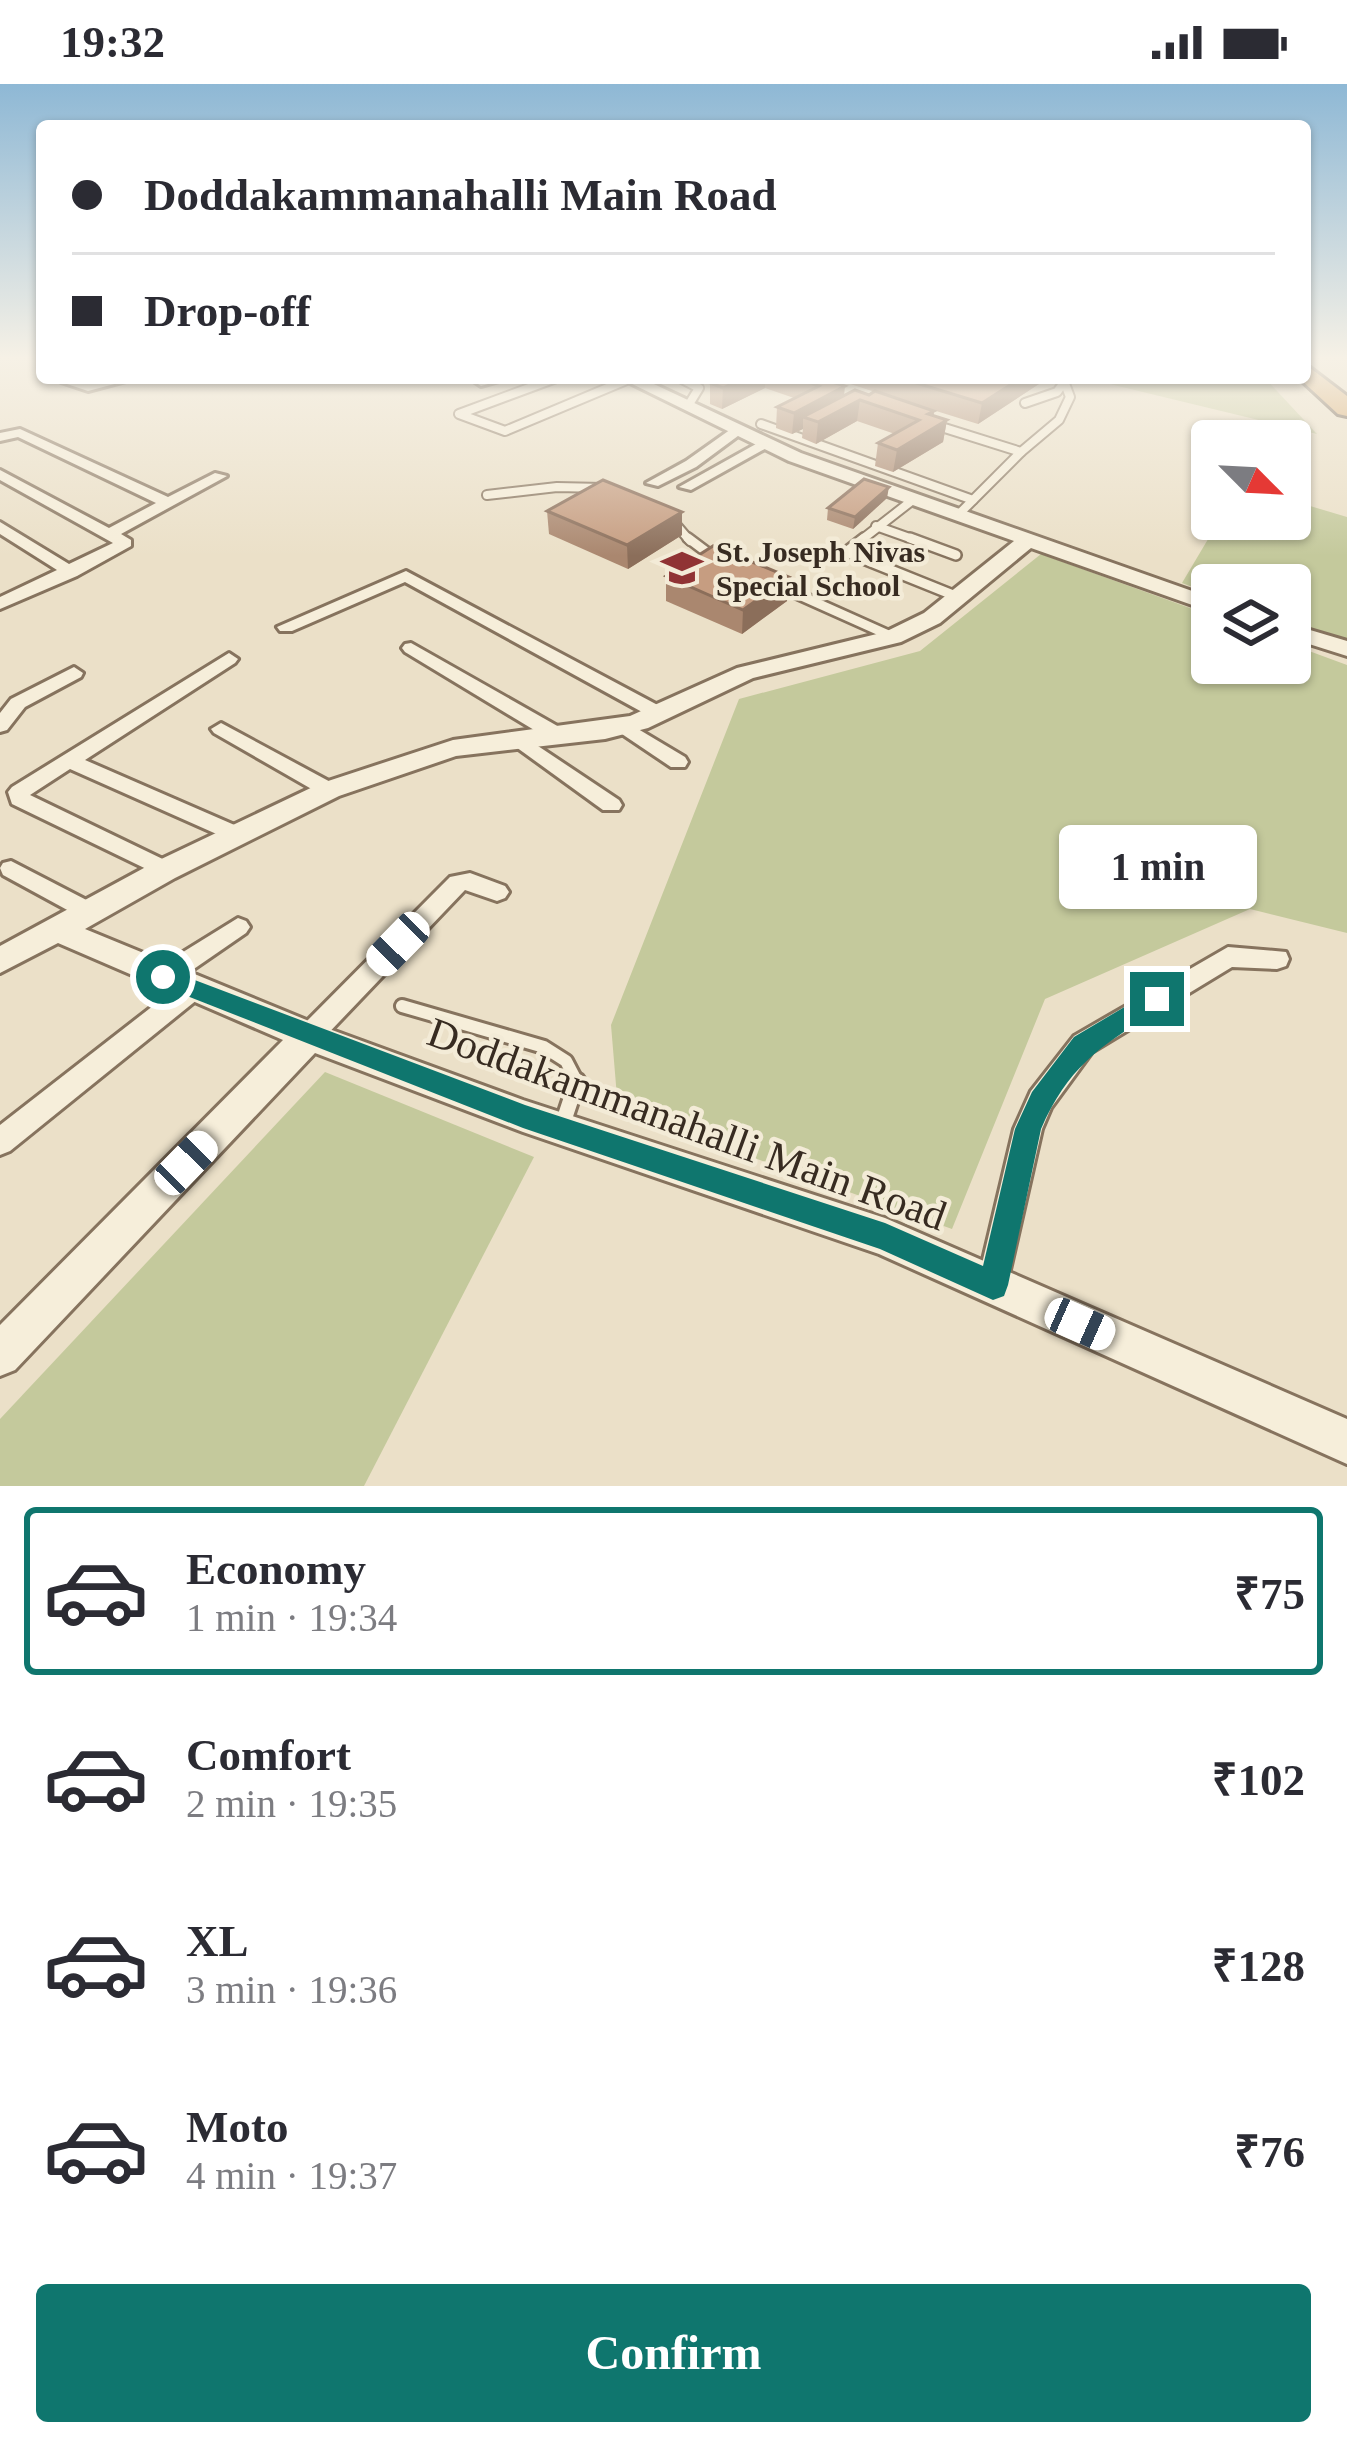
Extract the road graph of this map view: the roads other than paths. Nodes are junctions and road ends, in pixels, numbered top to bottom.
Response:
1 (490, 425) edge
2 (518, 425) edge
3 (729, 425) edge
4 (939, 425) edge
5 (1052, 425) edge
6 (739, 430) junction
7 (763, 433) junction
8 (0, 436) edge
9 (1021, 452) junction
10 (0, 474) edge
11 (220, 476) dead end
12 (653, 483) dead end
13 (686, 487) dead end
14 (610, 489) edge
15 (487, 495) dead end
16 (914, 500) junction
17 (165, 502) junction
18 (966, 508) junction
19 (654, 509) edge
20 (876, 526) junction
21 (0, 527) edge
22 (111, 533) junction
23 (1028, 540) junction
24 (956, 555) dead end
25 (718, 558) edge
26 (71, 572) junction
27 (758, 576) edge
28 (958, 597) junction
29 (1191, 598) edge
30 (0, 604) edge
31 (286, 627) dead end
32 (892, 637) junction
33 (1311, 638) edge
34 (411, 648) dead end
35 (1347, 650) edge
36 (229, 659) dead end
37 (74, 673) dead end
38 (660, 714) junction
39 (0, 726) edge
40 (623, 727) junction
41 (221, 729) dead end
42 (561, 737) junction
43 (523, 742) junction
44 (67, 760) junction
45 (678, 761) dead end
46 (9, 786) edge
47 (329, 790) junction
48 (611, 805) dead end
49 (238, 835) junction
50 (11, 869) dead end
51 (165, 870) junction
52 (497, 892) dead end
53 (74, 921) junction
54 (238, 927) dead end
55 (4, 955) edge
56 (1276, 959) dead end
57 (178, 983) junction
58 (401, 1006) dead end
59 (310, 1036) junction
60 (561, 1129) junction
61 (0, 1142) edge
62 (993, 1285) junction
63 (0, 1355) edge
64 (1347, 1442) edge

1 - 2 lane
3 - 6 street
4 - 9 lane
5 - 9 lane
6 - 7 street
6 - 12 street
7 - 13 street
7 - 16 street
7 - 18 lane
8 - 17 street
9 - 18 lane
10 - 22 street
11 - 17 street
14 - 15 lane
16 - 18 street
16 - 20 lane
17 - 22 street
18 - 23 street
19 - 25 lane
20 - 24 lane
20 - 28 lane
21 - 26 street
22 - 26 street
23 - 28 street
23 - 29 street
26 - 30 street
27 - 32 lane
28 - 32 street
31 - 38 street
32 - 38 street
33 - 35 street
34 - 42 street
36 - 44 street
37 - 39 street
38 - 40 street
40 - 42 street
40 - 45 street
41 - 47 street
42 - 43 street
43 - 47 street
43 - 48 street
44 - 46 street
44 - 49 street
46 - 51 street
47 - 49 street
49 - 51 street
50 - 53 street
51 - 53 street
52 - 59 street
53 - 55 street
53 - 57 street, Doddakammanahalli Main Road
54 - 57 street
56 - 62 street
57 - 59 street, Doddakammanahalli Main Road
57 - 61 street
58 - 60 lane
59 - 60 street, Doddakammanahalli Main Road
59 - 63 street
60 - 62 street, Doddakammanahalli Main Road
62 - 64 street, Doddakammanahalli Main Road

